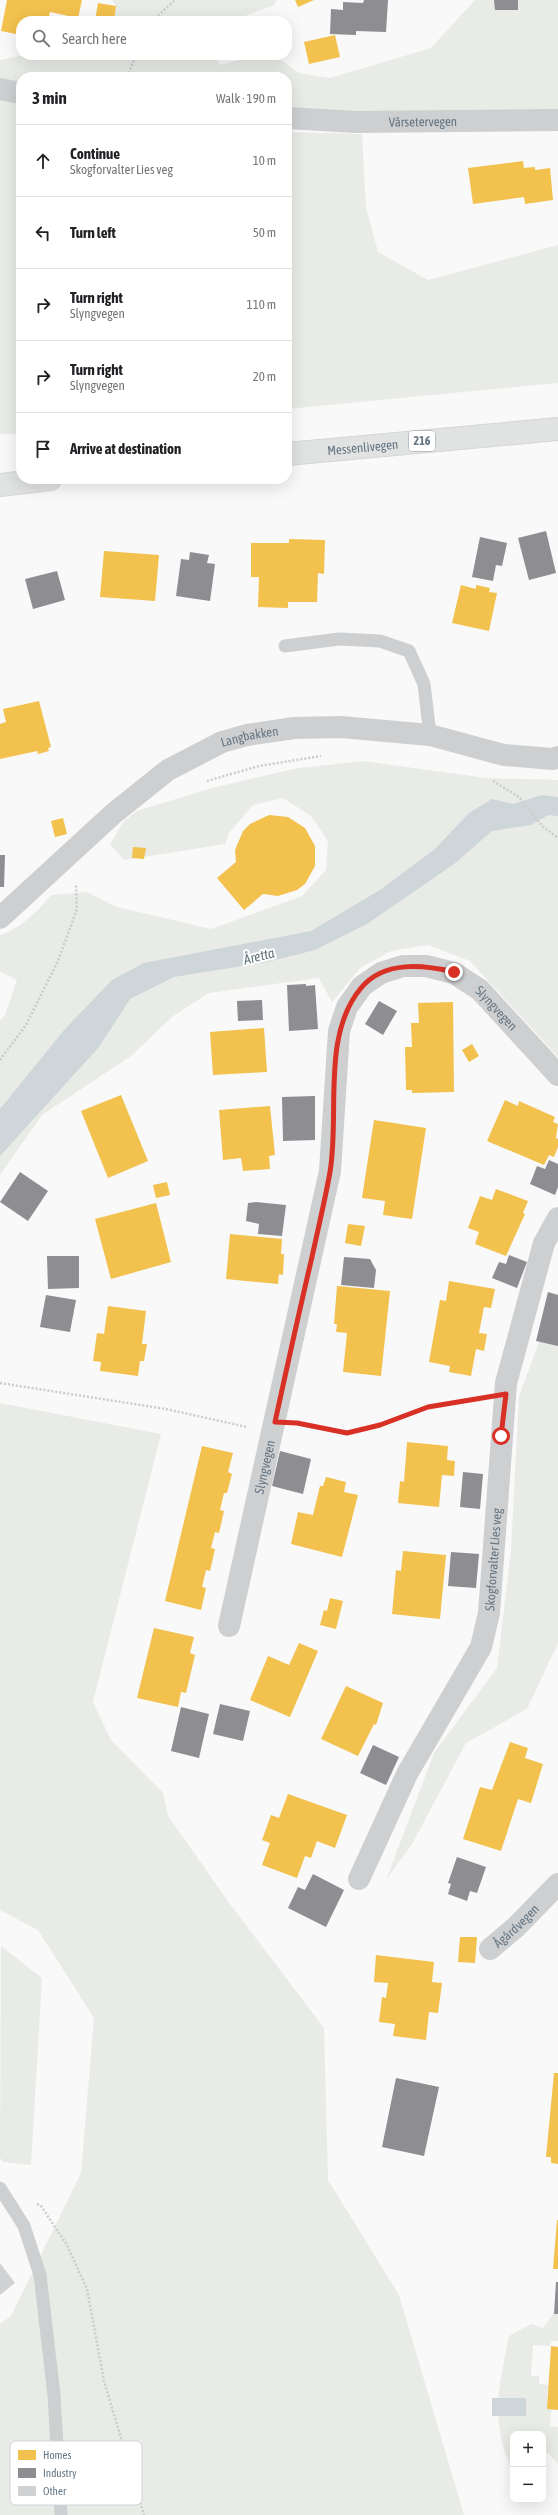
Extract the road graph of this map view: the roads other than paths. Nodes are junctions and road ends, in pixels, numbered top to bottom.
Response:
1 (0, 89) edge
2 (16, 92) edge
3 (292, 118) edge
4 (558, 120) edge
5 (558, 429) edge
6 (292, 454) edge
7 (16, 483) edge
8 (0, 485) edge
9 (285, 646) dead end
10 (430, 735) junction
11 (558, 757) edge
12 (0, 918) edge
13 (558, 1075) edge
14 (558, 1218) edge
15 (229, 1626) dead end
16 (360, 1879) dead end
17 (558, 1884) edge
18 (490, 1949) dead end
19 (2, 2191) edge
20 (57, 2441) edge
21 (60, 2505) edge
22 (61, 2515) edge

1 - 2 street
3 - 4 street, Vårsetervegen
5 - 6 main road, Messenlivegen / 216
7 - 8 main road
9 - 10 lane
10 - 11 street, Langbakken
10 - 12 street, Langbakken
13 - 15 street, Slyngvegen
14 - 16 street, Skogforvalter Lies veg
17 - 18 street, Ågårdvegen
19 - 20 lane
21 - 22 lane

